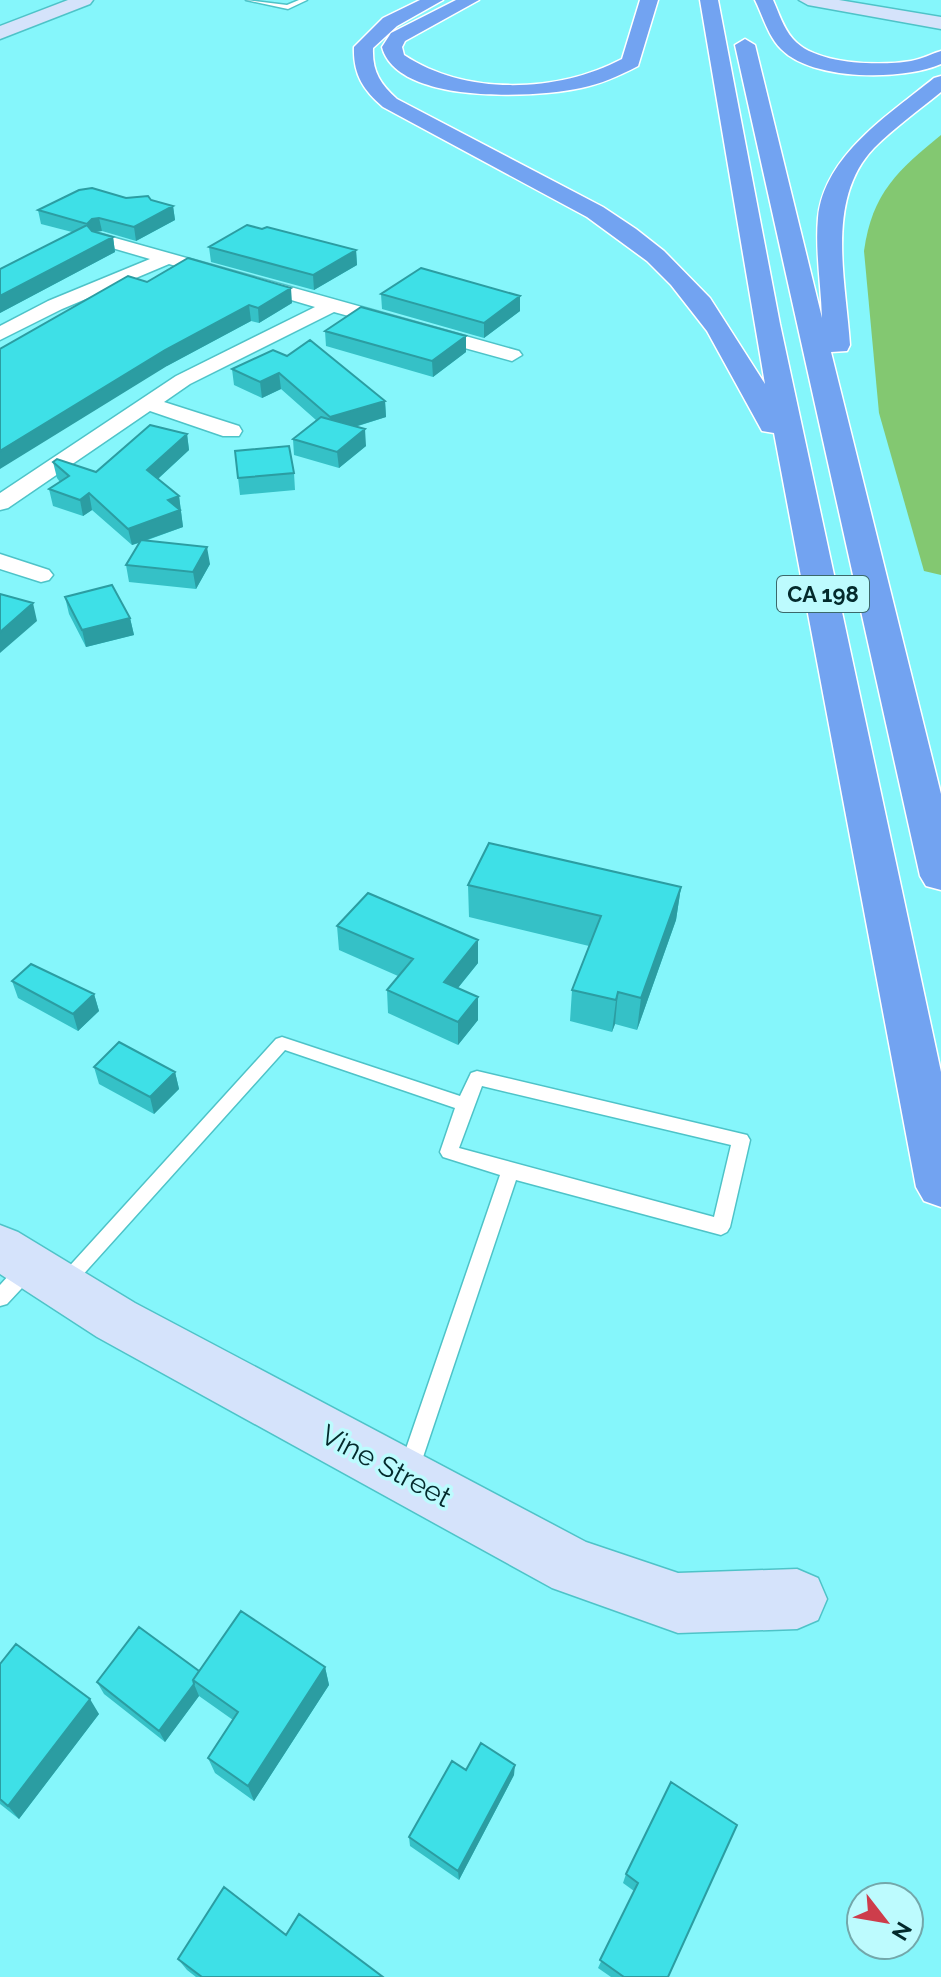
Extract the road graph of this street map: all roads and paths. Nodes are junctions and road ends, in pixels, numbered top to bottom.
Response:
1 (84, 0) edge
2 (249, 0) edge
3 (304, 0) edge
4 (434, 0) edge
5 (470, 0) edge
6 (649, 0) edge
7 (709, 0) edge
8 (764, 0) edge
9 (808, 0) edge
10 (738, 18) dead end
11 (941, 23) edge
12 (0, 33) edge
13 (941, 57) edge
14 (702, 68) dead end
15 (941, 82) edge
16 (732, 131) junction
17 (101, 239) edge
18 (166, 259) junction
19 (332, 306) junction
20 (0, 334) edge
21 (512, 355) dead end
22 (146, 403) junction
23 (830, 403) junction
24 (231, 431) dead end
25 (801, 486) junction
26 (0, 503) edge
27 (0, 561) edge
28 (41, 575) dead end
29 (941, 876) edge
30 (465, 1104) junction
31 (510, 1171) junction
32 (941, 1187) edge
33 (23, 1274) edge
34 (406, 1477) junction
35 (797, 1599) dead end

1 - 12 street
2 - 3 lane
4 - 25 highway
5 - 6 highway
7 - 16 highway, CA 198
8 - 13 highway
9 - 11 street
10 - 23 highway, CA 198
14 - 16 highway, CA 198
15 - 23 highway
16 - 25 highway, CA 198
17 - 18 street
18 - 19 street
18 - 20 street
19 - 21 street
19 - 22 street
22 - 24 street
22 - 26 street
23 - 29 highway, CA 198
25 - 32 highway, CA 198
27 - 28 street
30 - 31 lane
30 - 31 lane
30 - 33 lane
31 - 34 lane
33 - 34 street, Vine Street
34 - 35 street, Vine Street

